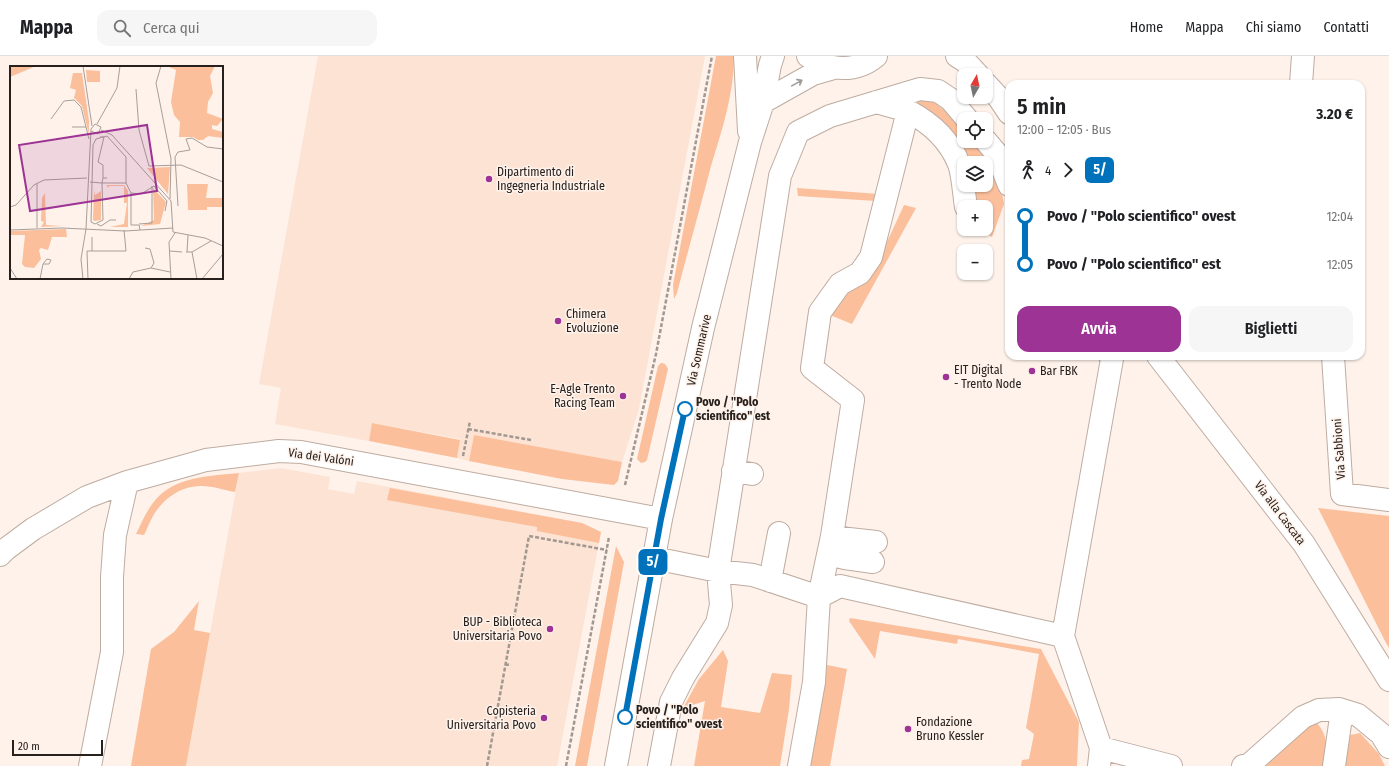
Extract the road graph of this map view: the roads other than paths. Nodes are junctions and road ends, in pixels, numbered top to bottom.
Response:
1 (745, 56) edge
2 (773, 56) edge
3 (808, 56) edge
4 (876, 56) edge
5 (957, 56) edge
6 (1303, 56) edge
7 (834, 68) junction
8 (972, 68) edge
9 (1301, 80) edge
10 (993, 92) edge
11 (763, 102) junction
12 (876, 102) junction
13 (1005, 107) edge
14 (908, 110) junction
15 (961, 112) edge
16 (750, 142) junction
17 (992, 148) edge
18 (1005, 175) edge
19 (965, 200) edge
20 (1112, 360) edge
21 (1161, 360) edge
22 (1333, 360) edge
23 (127, 482) junction
24 (1389, 500) edge
25 (661, 519) junction
26 (779, 533) dead end
27 (830, 545) junction
28 (874, 552) dead end
29 (0, 555) edge
30 (654, 558) junction
31 (718, 571) junction
32 (770, 581) junction
33 (819, 597) junction
34 (1063, 636) junction
35 (1389, 680) edge
36 (1342, 710) junction
37 (1389, 747) edge
38 (1100, 757) edge
39 (90, 766) edge
40 (616, 766) edge
41 (659, 766) edge
42 (799, 766) edge
43 (1171, 766) edge
44 (1243, 766) edge
45 (1334, 766) edge

1 - 16 street
2 - 11 street, Via Sommarive
3 - 7 street
4 - 7 street
5 - 8 street
6 - 9 street
11 -> 7 street
10 - 13 street
11 - 16 street, Via Sommarive
12 - 14 street
12 - 15 street
12 - 31 street
14 - 19 street
14 - 27 street
16 - 25 street, Via Sommarive
17 - 18 street
20 - 34 street
21 - 35 street, Via alla Cascata
22 - 24 street, Via Sabbioni
23 - 25 street, Via dei Valóni
23 - 29 street, Via dei Valóni
23 - 39 street
25 - 30 street, Via Sommarive
26 - 32 street
27 - 28 street
27 - 33 street
30 - 31 street
30 - 40 street, Via Sommarive
31 - 32 street
31 - 41 street
32 - 33 street
33 - 34 street
33 - 42 street
34 - 38 street
36 - 37 street
36 - 44 street
36 - 45 street
38 - 43 street

